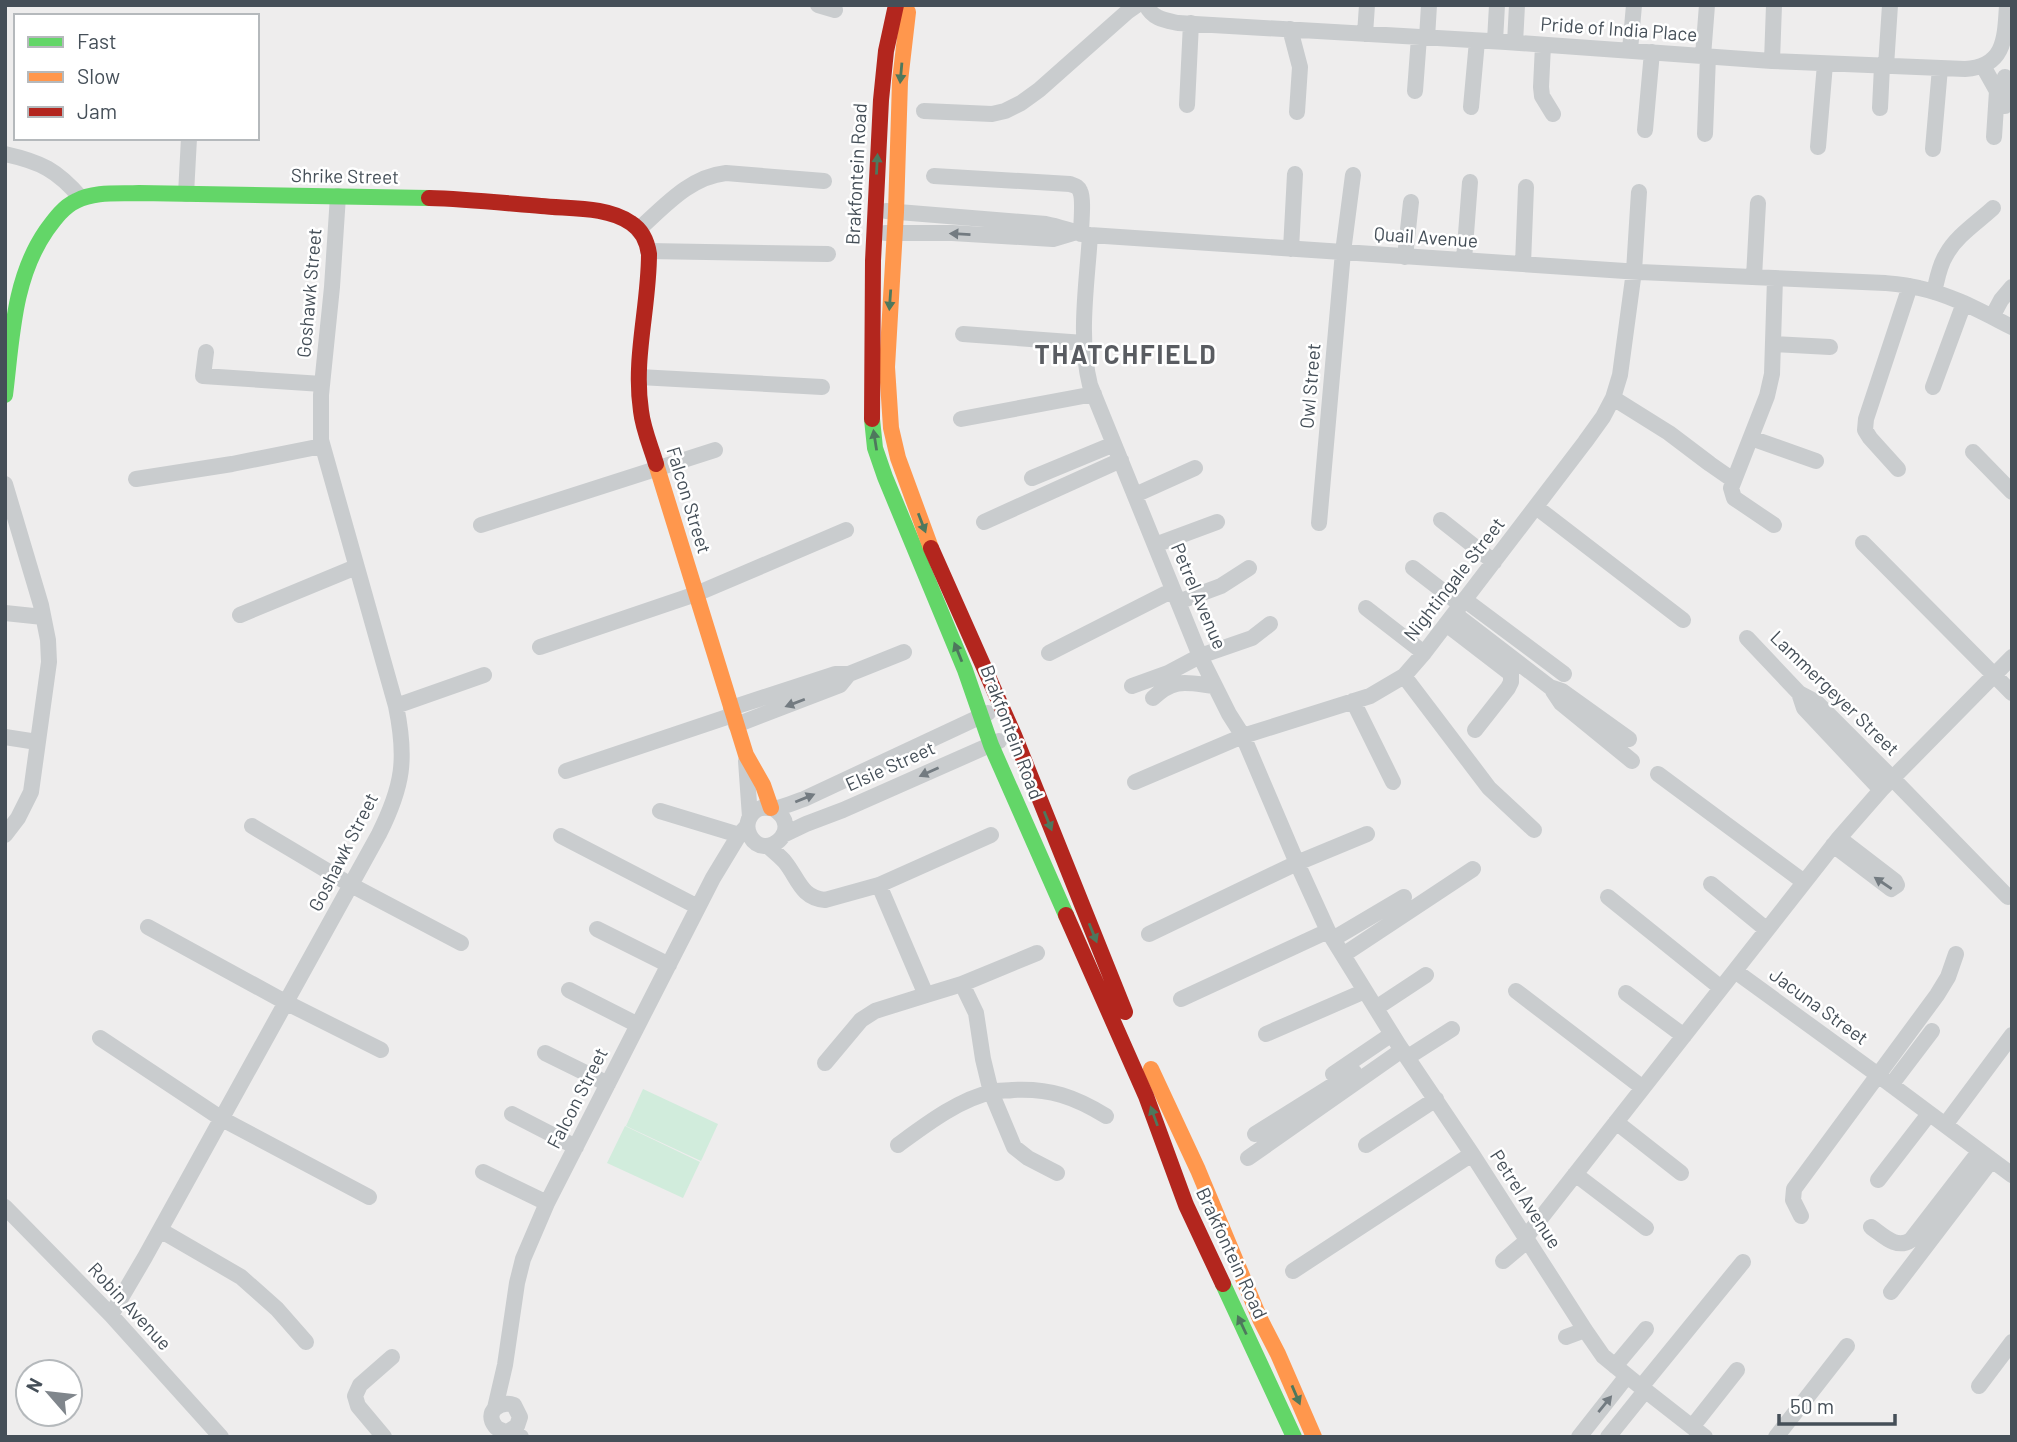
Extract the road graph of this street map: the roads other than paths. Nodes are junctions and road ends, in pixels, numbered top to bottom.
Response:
1 (818, 5) edge
2 (896, 5) edge
3 (908, 5) edge
4 (1136, 5) edge
5 (1146, 5) edge
6 (1367, 5) edge
7 (1429, 5) edge
8 (1497, 5) edge
9 (1507, 5) edge
10 (1517, 5) edge
11 (1634, 5) edge
12 (1707, 5) edge
13 (1773, 5) edge
14 (1890, 5) edge
15 (835, 10) dead end
16 (2008, 15) edge
17 (1191, 23) junction
18 (1290, 29) junction
19 (1365, 34) junction
20 (1423, 37) junction
21 (1477, 41) junction
22 (1505, 42) junction
23 (1543, 45) junction
24 (1630, 50) junction
25 (1652, 52) junction
26 (1709, 56) junction
27 (1772, 61) junction
28 (1825, 64) junction
29 (1987, 64) junction
30 (1884, 66) junction
31 (1940, 68) junction
32 (2009, 83) edge
33 (1415, 91) dead end
34 (1187, 104) dead end
35 (1471, 107) dead end
36 (1880, 108) dead end
37 (924, 111) dead end
38 (1297, 112) dead end
39 (1553, 114) dead end
40 (1714, 116) dead end
41 (1645, 131) dead end
42 (1705, 134) dead end
43 (189, 140) edge
44 (1818, 146) dead end
45 (1933, 149) dead end
46 (5, 154) edge
47 (1295, 174) dead end
48 (1353, 175) dead end
49 (934, 176) dead end
50 (824, 181) dead end
51 (1469, 182) dead end
52 (1526, 187) dead end
53 (1639, 192) dead end
54 (186, 194) junction
55 (338, 196) junction
56 (81, 198) junction
57 (1411, 202) dead end
58 (1758, 203) dead end
59 (1993, 208) dead end
60 (874, 211) junction
61 (896, 212) junction
62 (997, 228) junction
63 (638, 230) junction
64 (874, 233) junction
65 (895, 233) junction
66 (1081, 234) junction
67 (1291, 249) junction
68 (648, 251) junction
69 (1343, 253) junction
70 (828, 254) dead end
71 (1405, 257) junction
72 (1465, 260) junction
73 (1523, 264) junction
74 (1634, 271) junction
75 (1763, 278) junction
76 (1910, 286) junction
77 (2012, 286) edge
78 (11, 292) edge
79 (1934, 292) junction
80 (1964, 303) junction
81 (1992, 317) junction
82 (2012, 327) edge
83 (963, 334) dead end
84 (1084, 342) junction
85 (1774, 344) junction
86 (1830, 347) dead end
87 (206, 352) dead end
88 (1763, 358) dead end
89 (639, 377) junction
90 (322, 384) junction
91 (822, 387) dead end
92 (1933, 387) dead end
93 (5, 394) edge
94 (1094, 394) junction
95 (1613, 398) junction
96 (961, 419) dead end
97 (1751, 438) junction
98 (322, 446) junction
99 (715, 450) dead end
100 (1117, 452) junction
101 (1973, 452) dead end
102 (1816, 461) dead end
103 (657, 468) junction
104 (1195, 468) dead end
105 (1898, 469) dead end
106 (1032, 478) dead end
107 (136, 479) dead end
108 (1733, 480) junction
109 (5, 484) edge
110 (2012, 492) edge
111 (1135, 495) junction
112 (1006, 502) dead end
113 (1536, 507) junction
114 (1441, 520) dead end
115 (984, 522) dead end
116 (1217, 522) dead end
117 (1319, 523) dead end
118 (481, 525) dead end
119 (1774, 525) dead end
120 (846, 530) dead end
121 (1863, 543) dead end
122 (1155, 545) junction
123 (1494, 562) junction
124 (356, 567) junction
125 (1249, 568) dead end
126 (1413, 568) dead end
127 (696, 594) junction
128 (1175, 596) junction
129 (1366, 608) dead end
130 (1457, 611) junction
131 (5, 613) edge
132 (240, 615) dead end
133 (43, 617) junction
134 (1683, 620) dead end
135 (1270, 624) dead end
136 (1747, 638) dead end
137 (540, 647) dead end
138 (904, 652) dead end
139 (1049, 653) dead end
140 (1424, 653) junction
141 (1200, 656) junction
142 (2012, 657) edge
143 (1564, 674) dead end
144 (484, 675) dead end
145 (1994, 675) junction
146 (1404, 676) junction
147 (1132, 686) dead end
148 (1215, 686) junction
149 (1550, 687) junction
150 (2012, 693) edge
151 (1153, 698) dead end
152 (1353, 701) junction
153 (396, 706) junction
154 (1002, 707) junction
155 (734, 716) junction
156 (981, 717) junction
157 (1475, 730) dead end
158 (1014, 735) junction
159 (1243, 736) junction
160 (5, 737) edge
161 (1629, 739) dead end
162 (37, 742) junction
163 (991, 745) junction
164 (746, 755) junction
165 (1632, 761) dead end
166 (566, 771) dead end
167 (1658, 774) dead end
168 (1135, 782) dead end
169 (1393, 782) dead end
170 (1887, 784) junction
171 (772, 808) junction
172 (660, 811) dead end
173 (252, 826) dead end
174 (745, 826) junction
175 (1534, 830) dead end
176 (1367, 834) dead end
177 (5, 835) edge
178 (991, 835) dead end
179 (561, 836) dead end
180 (773, 842) junction
181 (1836, 842) junction
182 (578, 855) dead end
183 (728, 855) junction
184 (1297, 863) junction
185 (1865, 864) dead end
186 (1473, 869) dead end
187 (1804, 882) junction
188 (1710, 884) dead end
189 (351, 885) junction
190 (879, 885) junction
191 (1404, 897) dead end
192 (1608, 897) dead end
193 (2008, 897) dead end
194 (696, 910) junction
195 (148, 927) dead end
196 (597, 929) dead end
197 (1766, 930) junction
198 (1149, 934) dead end
199 (1330, 935) junction
200 (461, 943) dead end
201 (1037, 953) dead end
202 (1956, 954) dead end
203 (1343, 955) junction
204 (669, 965) junction
205 (1735, 971) junction
206 (1426, 975) dead end
207 (962, 984) junction
208 (1721, 988) junction
209 (569, 990) dead end
210 (1365, 991) junction
211 (1516, 991) dead end
212 (1626, 993) dead end
213 (926, 995) junction
214 (1181, 999) dead end
215 (287, 1003) junction
216 (1376, 1008) junction
217 (638, 1025) junction
218 (1452, 1029) dead end
219 (1932, 1031) dead end
220 (1266, 1034) dead end
221 (2012, 1035) edge
222 (1684, 1036) junction
223 (100, 1038) dead end
224 (1400, 1046) junction
225 (381, 1050) dead end
226 (545, 1054) dead end
227 (825, 1063) dead end
228 (1878, 1074) junction
229 (608, 1084) junction
230 (1891, 1085) junction
231 (1313, 1087) dead end
232 (1643, 1088) junction
233 (991, 1092) junction
234 (1436, 1099) junction
235 (513, 1114) dead end
236 (1929, 1114) junction
237 (1106, 1116) dead end
238 (222, 1119) junction
239 (1616, 1122) junction
240 (1945, 1125) junction
241 (1255, 1134) dead end
242 (1366, 1145) dead end
243 (898, 1146) dead end
244 (576, 1147) junction
245 (1472, 1154) junction
246 (1985, 1156) junction
247 (1248, 1158) dead end
248 (483, 1172) dead end
249 (1057, 1173) dead end
250 (1681, 1173) dead end
251 (1575, 1174) junction
252 (2012, 1175) edge
253 (1878, 1180) dead end
254 (369, 1198) dead end
255 (547, 1203) junction
256 (5, 1207) edge
257 (1801, 1216) dead end
258 (1871, 1227) dead end
259 (1646, 1228) dead end
260 (160, 1230) junction
261 (1527, 1238) junction
262 (1503, 1261) dead end
263 (1743, 1262) dead end
264 (1293, 1271) dead end
265 (1722, 1271) dead end
266 (1891, 1292) dead end
267 (110, 1315) junction
268 (1646, 1329) dead end
269 (1585, 1330) junction
270 (1566, 1336) dead end
271 (306, 1342) dead end
272 (2012, 1342) edge
273 (1847, 1346) dead end
274 (1830, 1353) dead end
275 (392, 1357) dead end
276 (1737, 1370) dead end
277 (503, 1375) junction
278 (1633, 1380) junction
279 (1979, 1386) dead end
280 (517, 1411) junction
281 (503, 1427) edge
282 (1701, 1434) edge
283 (221, 1437) edge
284 (384, 1437) edge
285 (482, 1437) edge
286 (532, 1437) edge
287 (1294, 1437) edge
288 (1314, 1437) edge
289 (1579, 1437) edge
290 (1608, 1437) edge
291 (1764, 1437) edge
292 (1776, 1437) edge

1 - 15 street
60 -> 2 street, Brakfontein Road
3 -> 61 street, Brakfontein Road
4 - 37 street
5 - 17 street, Pride of India Place
6 - 19 street
7 - 20 street
8 - 22 street
9 - 22 street
10 - 22 street
11 - 24 street
12 - 26 street
13 - 27 street
14 - 30 street
16 - 29 street
17 - 18 street, Pride of India Place
17 - 34 street
18 - 19 street, Pride of India Place
18 - 38 street
19 - 20 street, Pride of India Place
20 - 21 street, Pride of India Place
20 - 33 street
21 - 22 street, Pride of India Place
21 - 35 street
22 - 23 street, Pride of India Place
23 - 24 street, Pride of India Place
23 - 39 street
24 - 25 street, Pride of India Place
25 - 26 street, Pride of India Place
25 - 41 street
26 - 27 street, Pride of India Place
26 - 40 street
26 - 42 street
27 - 28 street, Pride of India Place
28 - 30 street, Pride of India Place
28 - 44 street
29 - 31 street, Pride of India Place
29 - 32 street
29 - 32 street
30 - 31 street, Pride of India Place
30 - 36 street
31 - 45 street
43 - 54 street
46 - 56 street
47 - 67 street
48 - 69 street, Owl Street
49 - 66 street, Petrel Avenue
50 - 63 street
51 - 72 street
52 - 73 street
53 - 74 street, Nightingale Street
54 - 55 street, Shrike Street
54 - 56 street, Shrike Street
55 - 63 street, Shrike Street
55 - 90 street, Goshawk Street
56 - 78 street
57 - 71 street
58 - 75 street
59 - 79 street
60 - 61 street, Quail Avenue
60 - 64 street, Brakfontein Road
61 - 62 street, Quail Avenue
61 - 65 street, Brakfontein Road
62 -> 65 street, Quail Avenue
62 - 66 street, Quail Avenue
63 - 68 street
64 - 65 street, Quail Avenue
156 -> 64 street, Brakfontein Road
65 -> 154 street, Brakfontein Road
66 - 67 street, Quail Avenue
66 - 84 street, Petrel Avenue
67 - 69 street, Quail Avenue
68 - 70 street
68 - 89 street, Falcon Street
69 - 71 street, Quail Avenue
69 - 117 street, Owl Street
71 - 72 street, Quail Avenue
72 - 73 street, Quail Avenue
73 - 74 street, Quail Avenue
74 - 75 street, Quail Avenue
74 - 95 street, Nightingale Street
75 - 76 street, Quail Avenue
75 - 85 street
75 - 88 street
76 - 79 street, Quail Avenue
76 - 105 street
77 - 81 street
78 - 93 street
79 - 80 street, Quail Avenue
80 - 81 street, Quail Avenue
80 - 92 street
81 - 82 street, Quail Avenue
83 - 84 street
84 - 94 street, Petrel Avenue
85 - 86 street
85 - 97 street
87 - 90 street
89 - 91 street
89 - 103 street, Falcon Street
90 - 98 street, Goshawk Street
94 - 96 street
94 - 100 street, Petrel Avenue
95 - 108 street
95 - 113 street, Nightingale Street
97 - 102 street
97 - 108 street
98 - 107 street
98 - 124 street, Goshawk Street
99 - 103 street
100 - 106 street
100 - 111 street, Petrel Avenue
100 - 112 street
100 - 115 street
101 - 110 street
103 - 118 street
103 - 127 street, Falcon Street
104 - 111 street
108 - 119 street
109 - 133 street
111 - 122 street, Petrel Avenue
113 - 123 street, Nightingale Street
113 - 134 street
114 - 123 street
116 - 122 street
120 - 127 street
121 - 145 street
122 - 128 street, Petrel Avenue
123 - 130 street, Nightingale Street
124 - 132 street
124 - 153 street, Goshawk Street
125 - 128 street
126 - 130 street
127 - 137 street
127 - 155 street, Falcon Street
128 - 139 street
128 - 141 street, Petrel Avenue
129 - 140 street
130 - 140 street, Nightingale Street
130 - 143 street
130 - 149 street
130 - 157 street
131 - 133 street
133 - 162 street
135 - 141 street
136 - 170 street, Lammergeyer Street
138 - 155 street
140 - 146 street, Nightingale Street
141 - 147 street
141 - 148 street, Petrel Avenue
142 - 145 street, Lammergeyer Street
144 - 153 street
145 - 150 street
145 - 170 street, Lammergeyer Street
146 - 152 street, Nightingale Street
146 - 175 street
148 - 151 street
148 - 159 street, Petrel Avenue
149 - 161 street
149 - 165 street
152 - 159 street, Nightingale Street
152 - 169 street
153 - 189 street, Goshawk Street
154 - 156 street, Elsie Street
154 - 158 street, Brakfontein Road
155 - 164 street, Falcon Street
155 - 166 street
156 - 163 street, Brakfontein Road
171 -> 156 street, Elsie Street
158 - 163 street, Elsie Street
158 -> 288 street, Brakfontein Road
159 - 168 street, Nightingale Street
159 - 184 street, Petrel Avenue
160 - 162 street
162 - 177 street
163 -> 180 street, Elsie Street
287 -> 163 street, Brakfontein Road
164 - 171 street, Falcon Street
164 - 174 street, Falcon Street
167 - 187 street
170 - 181 street, Lammergeyer Street
170 - 193 street, Lammergeyer Street
171 - 174 street
171 - 180 street
172 - 174 street
173 - 189 street
174 - 180 street
174 - 183 street, Falcon Street
176 - 184 street
178 - 190 street
179 - 194 street
180 - 183 street
180 - 190 street
181 - 185 street
181 - 187 street, Lammergeyer Street
182 - 194 street
183 - 194 street, Falcon Street
184 - 198 street
184 - 199 street, Petrel Avenue
186 - 203 street
187 - 197 street, Lammergeyer Street
188 - 197 street
189 - 200 street
189 - 215 street, Goshawk Street
190 - 213 street
191 - 199 street
192 - 208 street
194 - 204 street, Falcon Street
195 - 215 street
196 - 204 street
197 - 205 street, Lammergeyer Street
199 - 203 street, Petrel Avenue
199 - 214 street
201 - 207 street
202 - 228 street
203 - 210 street, Petrel Avenue
204 - 217 street, Falcon Street
205 - 208 street, Lammergeyer Street
205 - 228 street, Jacuna Street
206 - 216 street
207 - 213 street
207 - 233 street
208 - 222 street, Lammergeyer Street
209 - 217 street
210 - 216 street, Petrel Avenue
210 - 220 street
211 - 232 street
212 - 222 street
213 - 227 street
215 - 225 street
215 - 238 street, Goshawk Street
216 - 224 street, Petrel Avenue
217 - 229 street, Falcon Street
218 - 224 street
219 - 230 street
221 - 240 street
222 - 232 street, Lammergeyer Street
223 - 238 street
224 - 231 street
224 - 234 street, Petrel Avenue
224 - 241 street
224 - 247 street
226 - 229 street
228 - 230 street, Jacuna Street
228 - 257 street
229 - 244 street, Falcon Street
230 - 236 street, Jacuna Street
232 - 239 street, Lammergeyer Street
233 - 237 street
233 - 243 street
233 - 249 street
234 - 242 street
234 - 245 street, Petrel Avenue
235 - 244 street
236 - 240 street, Jacuna Street
236 - 253 street
238 - 254 street
238 - 260 street, Goshawk Street
239 - 250 street
239 - 251 street, Lammergeyer Street
240 - 246 street, Jacuna Street
244 - 255 street, Falcon Street
245 - 261 street, Petrel Avenue
245 - 264 street
246 - 252 street, Jacuna Street
246 - 258 street
246 - 266 street
248 - 255 street
251 - 259 street
251 - 261 street, Lammergeyer Street
255 - 277 street, Falcon Street
256 - 267 street, Robin Avenue
260 - 267 street, Goshawk Street
260 - 271 street
261 - 262 street, Lammergeyer Street
261 - 269 street, Petrel Avenue
263 - 278 street
265 - 278 street
267 - 283 street, Robin Avenue
268 - 278 street
269 - 270 street
269 - 278 street, Petrel Avenue
272 - 279 street
273 - 292 street
274 - 291 street
275 - 284 street
276 - 282 street
277 - 280 street, Falcon Street
277 - 281 street, Falcon Street
278 - 282 street, Petrel Avenue
289 -> 278 street
278 - 290 street
280 - 281 street
280 - 281 street
280 - 286 street, Falcon Street
281 - 285 street

